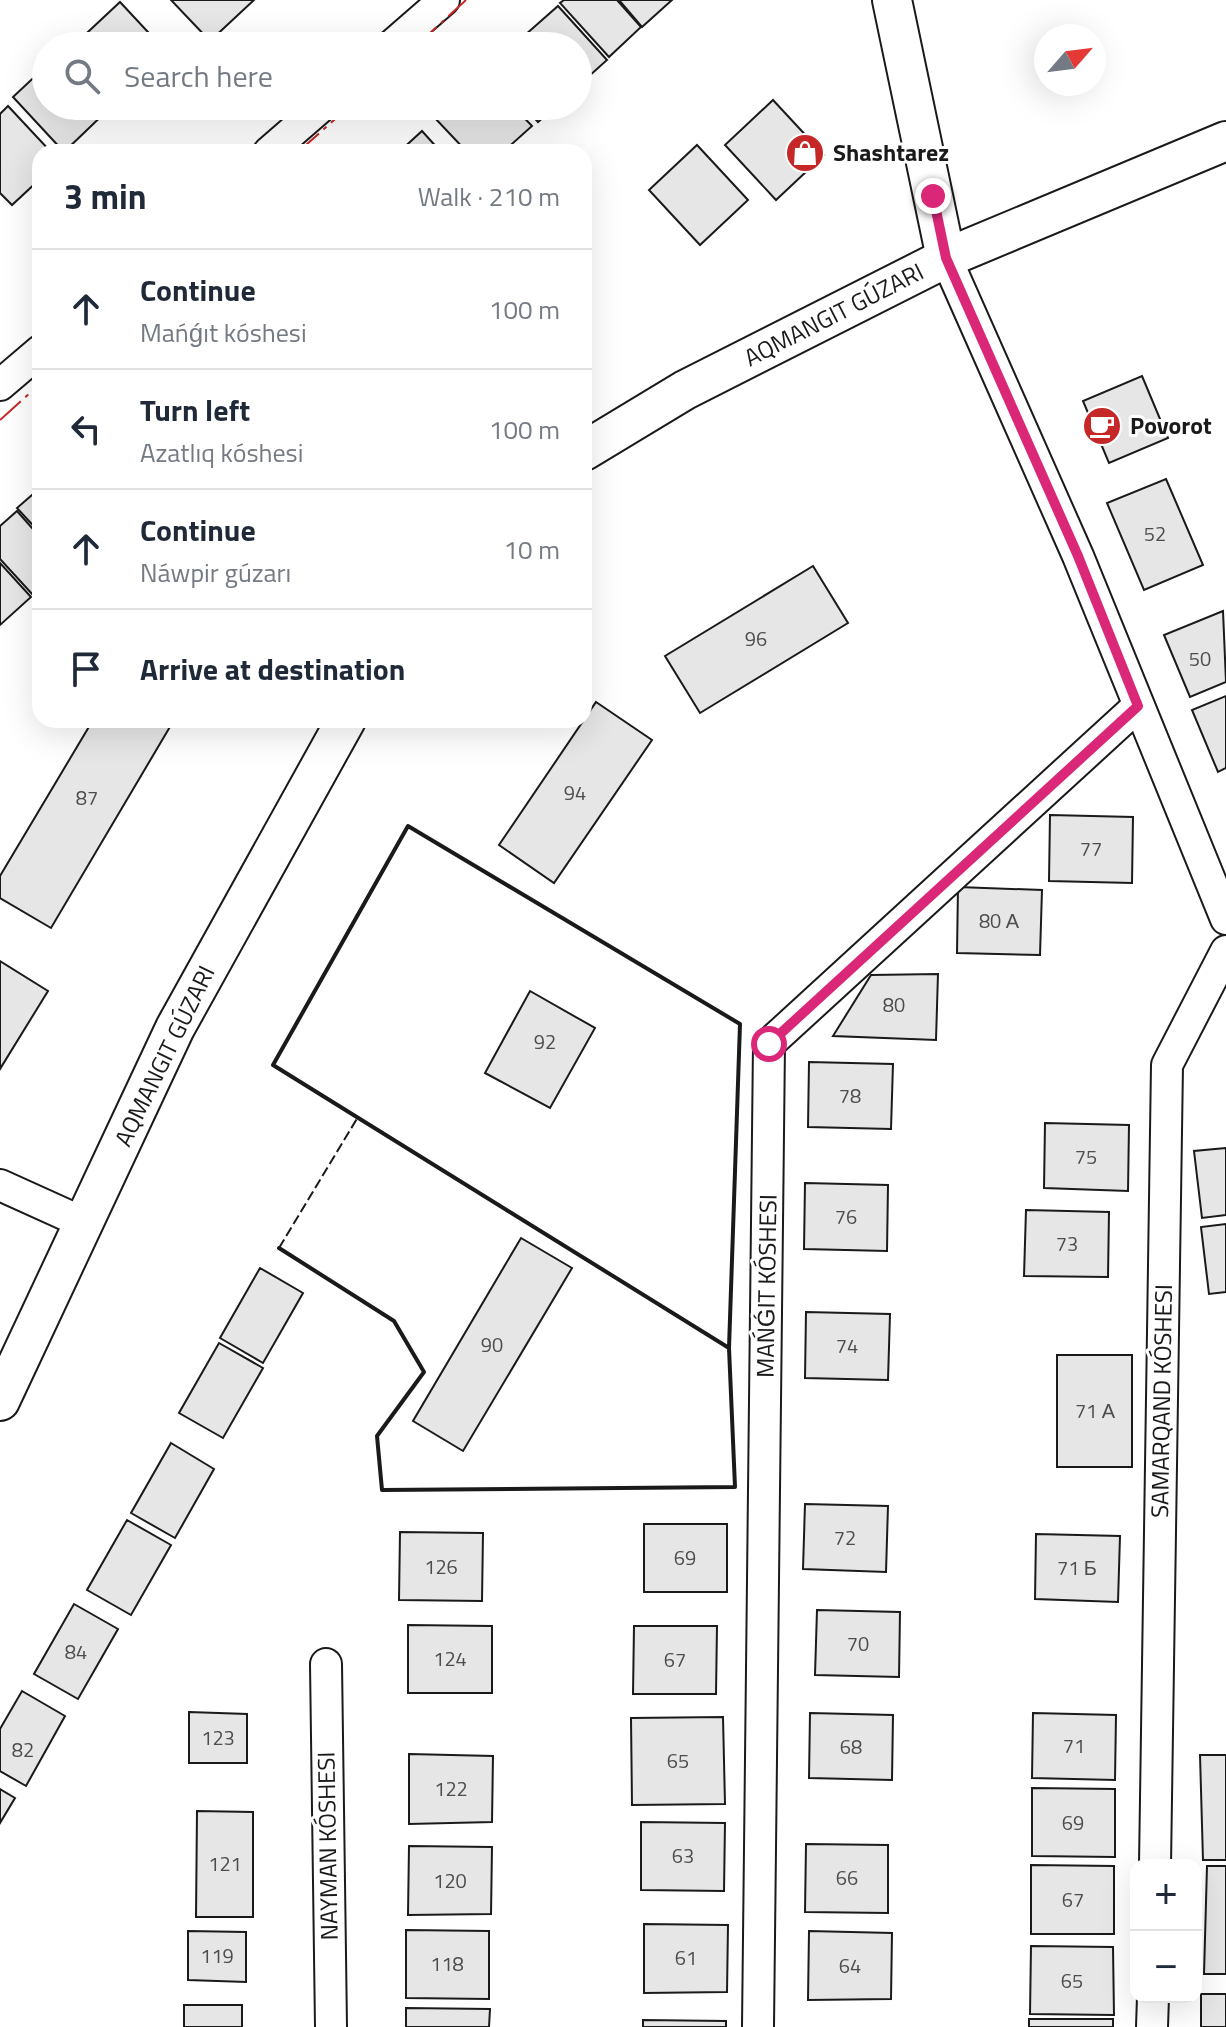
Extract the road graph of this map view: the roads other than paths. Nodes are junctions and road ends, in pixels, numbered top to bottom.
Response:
1 (444, 0) edge
2 (892, 0) edge
3 (407, 32) edge
4 (306, 120) edge
5 (1226, 141) edge
6 (278, 144) edge
7 (946, 258) junction
8 (32, 358) edge
9 (0, 385) edge
10 (592, 446) edge
11 (1138, 706) junction
12 (342, 728) edge
13 (1226, 919) edge
14 (1226, 951) edge
15 (0, 1185) edge
16 (84, 1223) junction
17 (0, 1401) edge
18 (326, 1664) dead end
19 (1155, 1859) edge
20 (1153, 2003) edge
21 (331, 2027) edge
22 (758, 2027) edge
23 (1152, 2027) edge

1 - 3 street
2 - 7 street
4 - 6 street
5 - 7 street
7 - 10 street
7 - 11 street
8 - 9 street
11 - 13 street
11 - 22 street
12 - 16 street
14 - 19 street, SAMARQAND KÓSHESI
15 - 16 street
16 - 17 street
18 - 21 street, NAYMAN KÓSHESI
20 - 23 street

